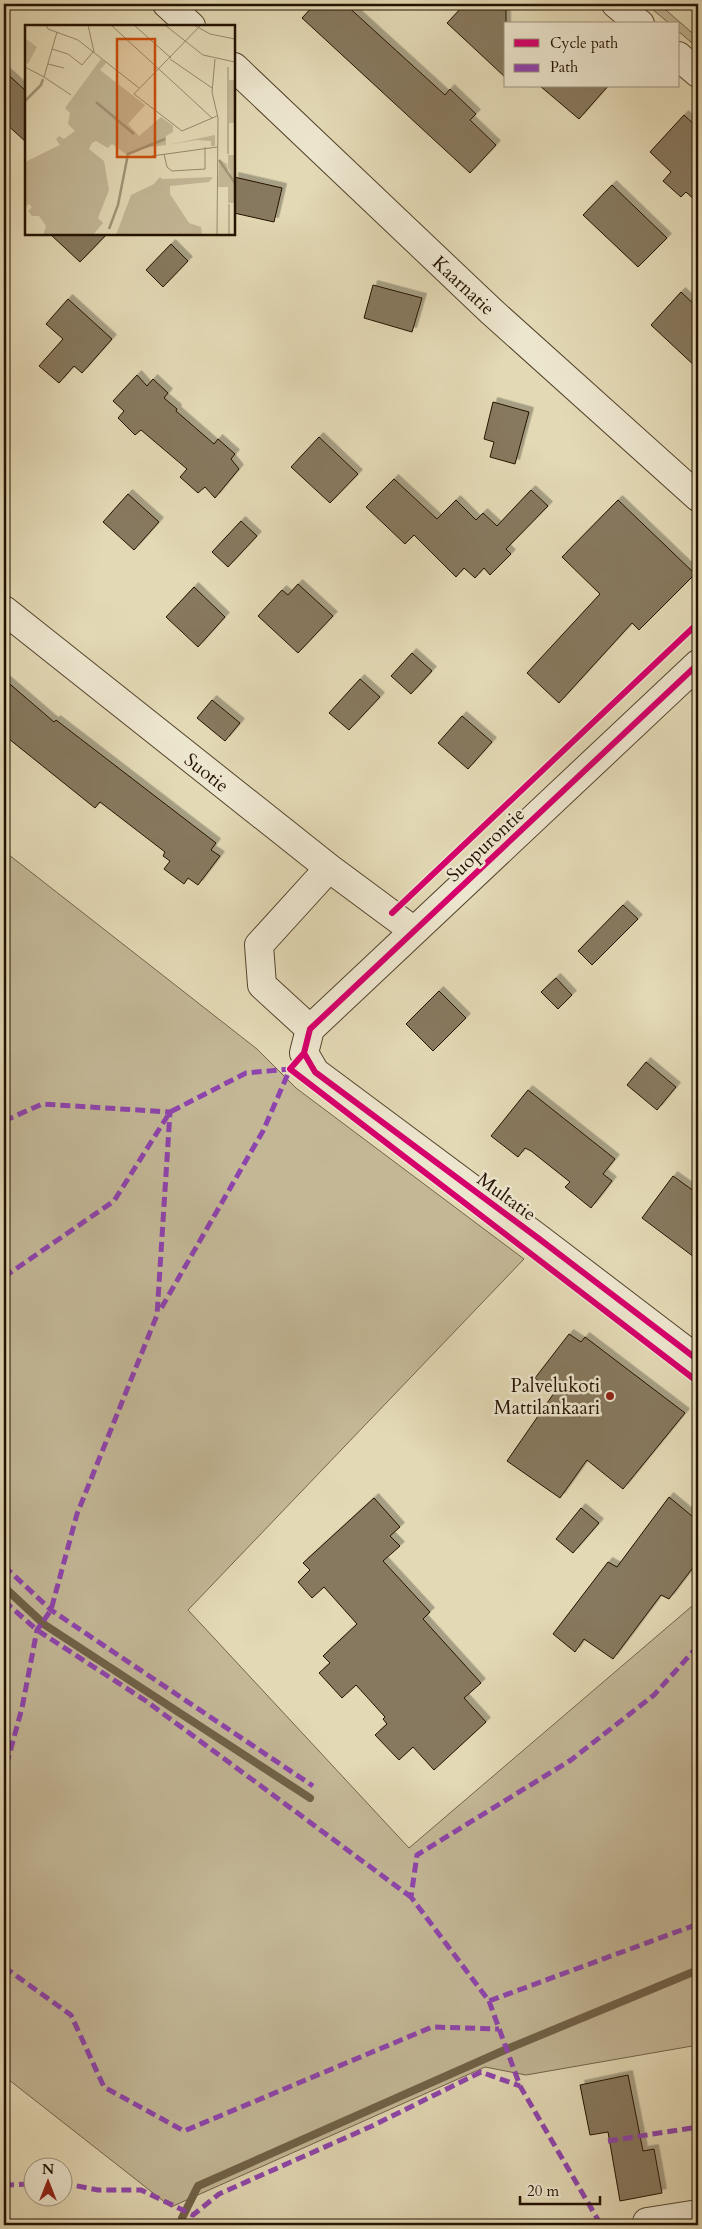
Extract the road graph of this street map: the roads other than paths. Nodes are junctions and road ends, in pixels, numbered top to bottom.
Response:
1 (167, 4) edge
2 (616, 4) edge
3 (638, 22) edge
4 (190, 25) edge
5 (680, 58) edge
6 (235, 68) edge
7 (698, 73) edge
8 (698, 497) edge
9 (4, 610) edge
10 (698, 664) edge
11 (329, 868) junction
12 (414, 931) junction
13 (307, 1041) junction
14 (698, 1360) edge
15 (698, 2214) edge
16 (647, 2222) dead end

1 - 4 street
2 - 3 street
5 - 7 street
6 - 8 street, Kaarnatie
9 - 11 street, Suotie
10 - 12 street, Suopurontie
11 - 12 street, Suotie
11 - 13 street, Multatie
12 - 13 street, Suopurontie
13 - 14 street, Multatie
15 - 16 street

